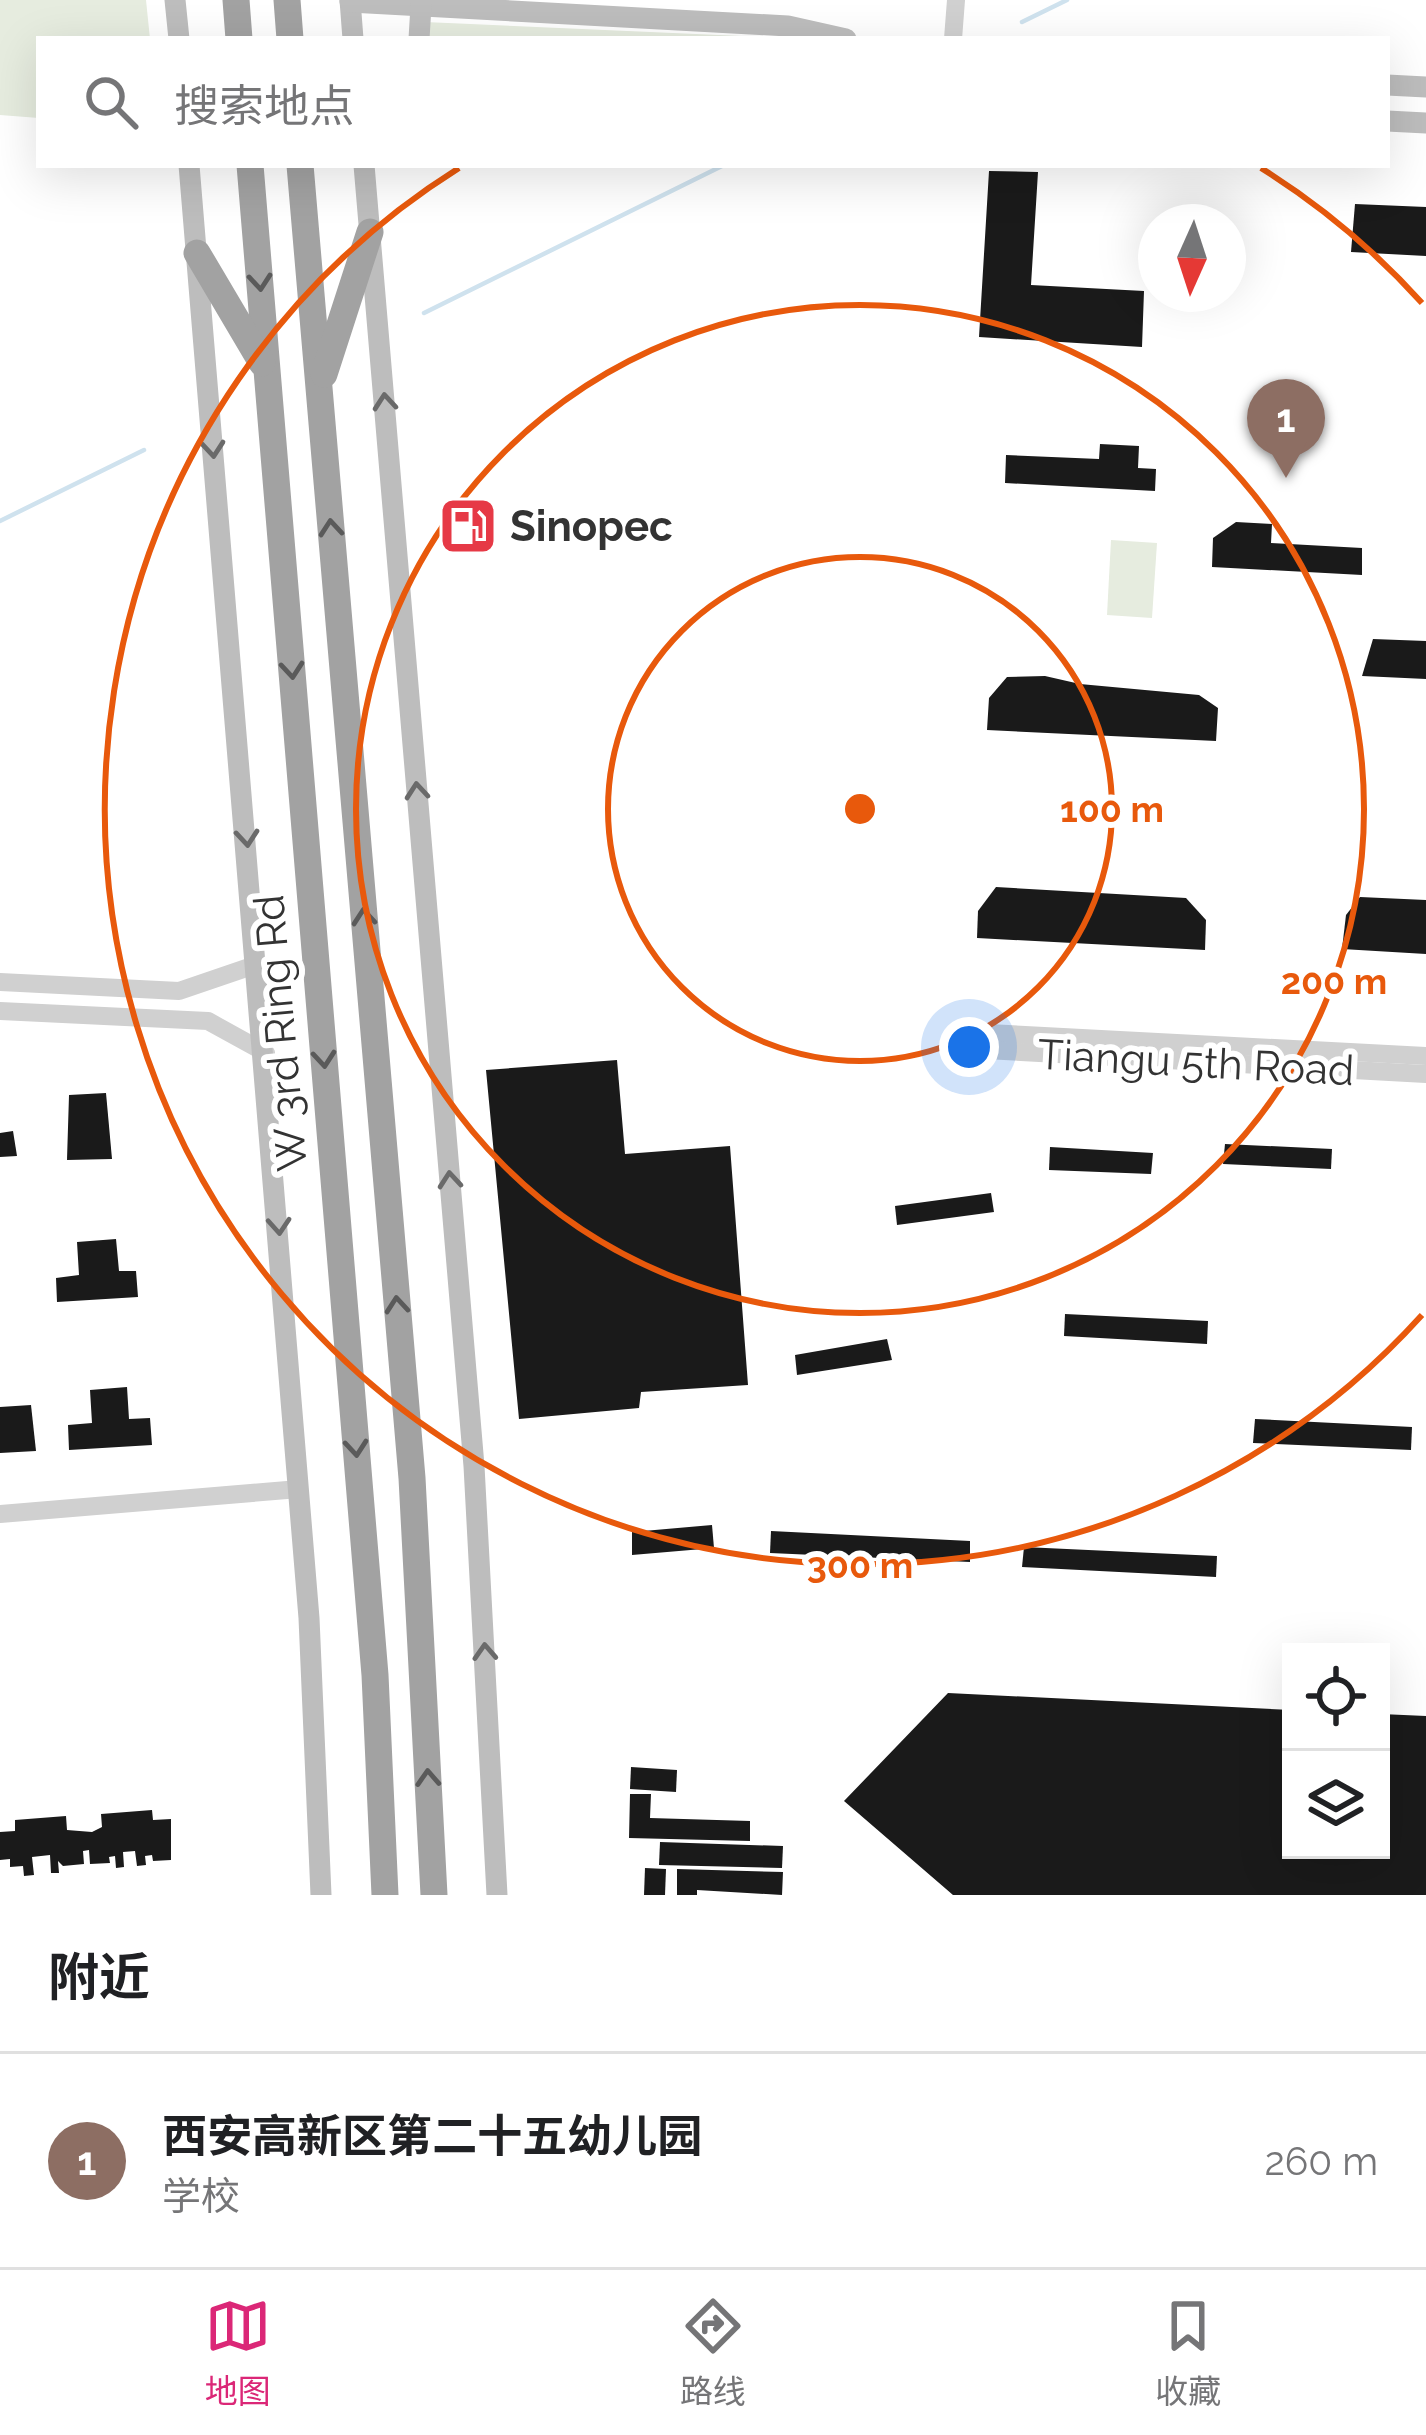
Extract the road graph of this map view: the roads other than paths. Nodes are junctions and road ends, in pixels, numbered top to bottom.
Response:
1 (175, 0) edge
2 (236, 0) edge
3 (287, 0) edge
4 (956, 0) edge
5 (350, 1) edge
6 (421, 6) junction
7 (179, 36) edge
8 (239, 36) edge
9 (290, 36) edge
10 (353, 36) edge
11 (419, 36) edge
12 (833, 36) edge
13 (953, 36) edge
14 (1390, 85) edge
15 (1426, 87) edge
16 (1390, 121) edge
17 (1426, 123) edge
18 (190, 168) edge
19 (250, 168) edge
20 (300, 168) edge
21 (364, 168) edge
22 (370, 232) junction
23 (197, 253) junction
24 (267, 371) junction
25 (319, 389) junction
26 (258, 964) junction
27 (0, 982) edge
28 (0, 1011) edge
29 (266, 1053) junction
30 (1426, 1056) edge
31 (1426, 1074) edge
32 (299, 1489) junction
33 (0, 1514) edge
34 (322, 1895) edge
35 (385, 1895) edge
36 (434, 1895) edge
37 (497, 1895) edge

1 - 7 main road
2 - 8 highway
3 - 9 highway
4 - 13 street
5 - 6 main road
5 - 10 main road
6 - 11 main road
6 - 12 main road
14 - 15 main road
16 - 17 main road
18 - 23 main road, W 3rd Ring Rd
19 -> 24 highway, W 3rd Ring Rd
20 - 25 highway
21 - 22 main road
22 - 25 highway
37 -> 22 main road
23 - 24 highway
23 -> 26 main road, W 3rd Ring Rd
24 -> 35 highway, W 3rd Ring Rd
36 -> 25 highway
26 - 27 street
26 - 29 main road, W 3rd Ring Rd
28 - 29 street
29 -> 32 main road, W 3rd Ring Rd
30 - 31 street, Tiangu 5th Road
32 - 33 street
32 - 34 main road, W 3rd Ring Rd

